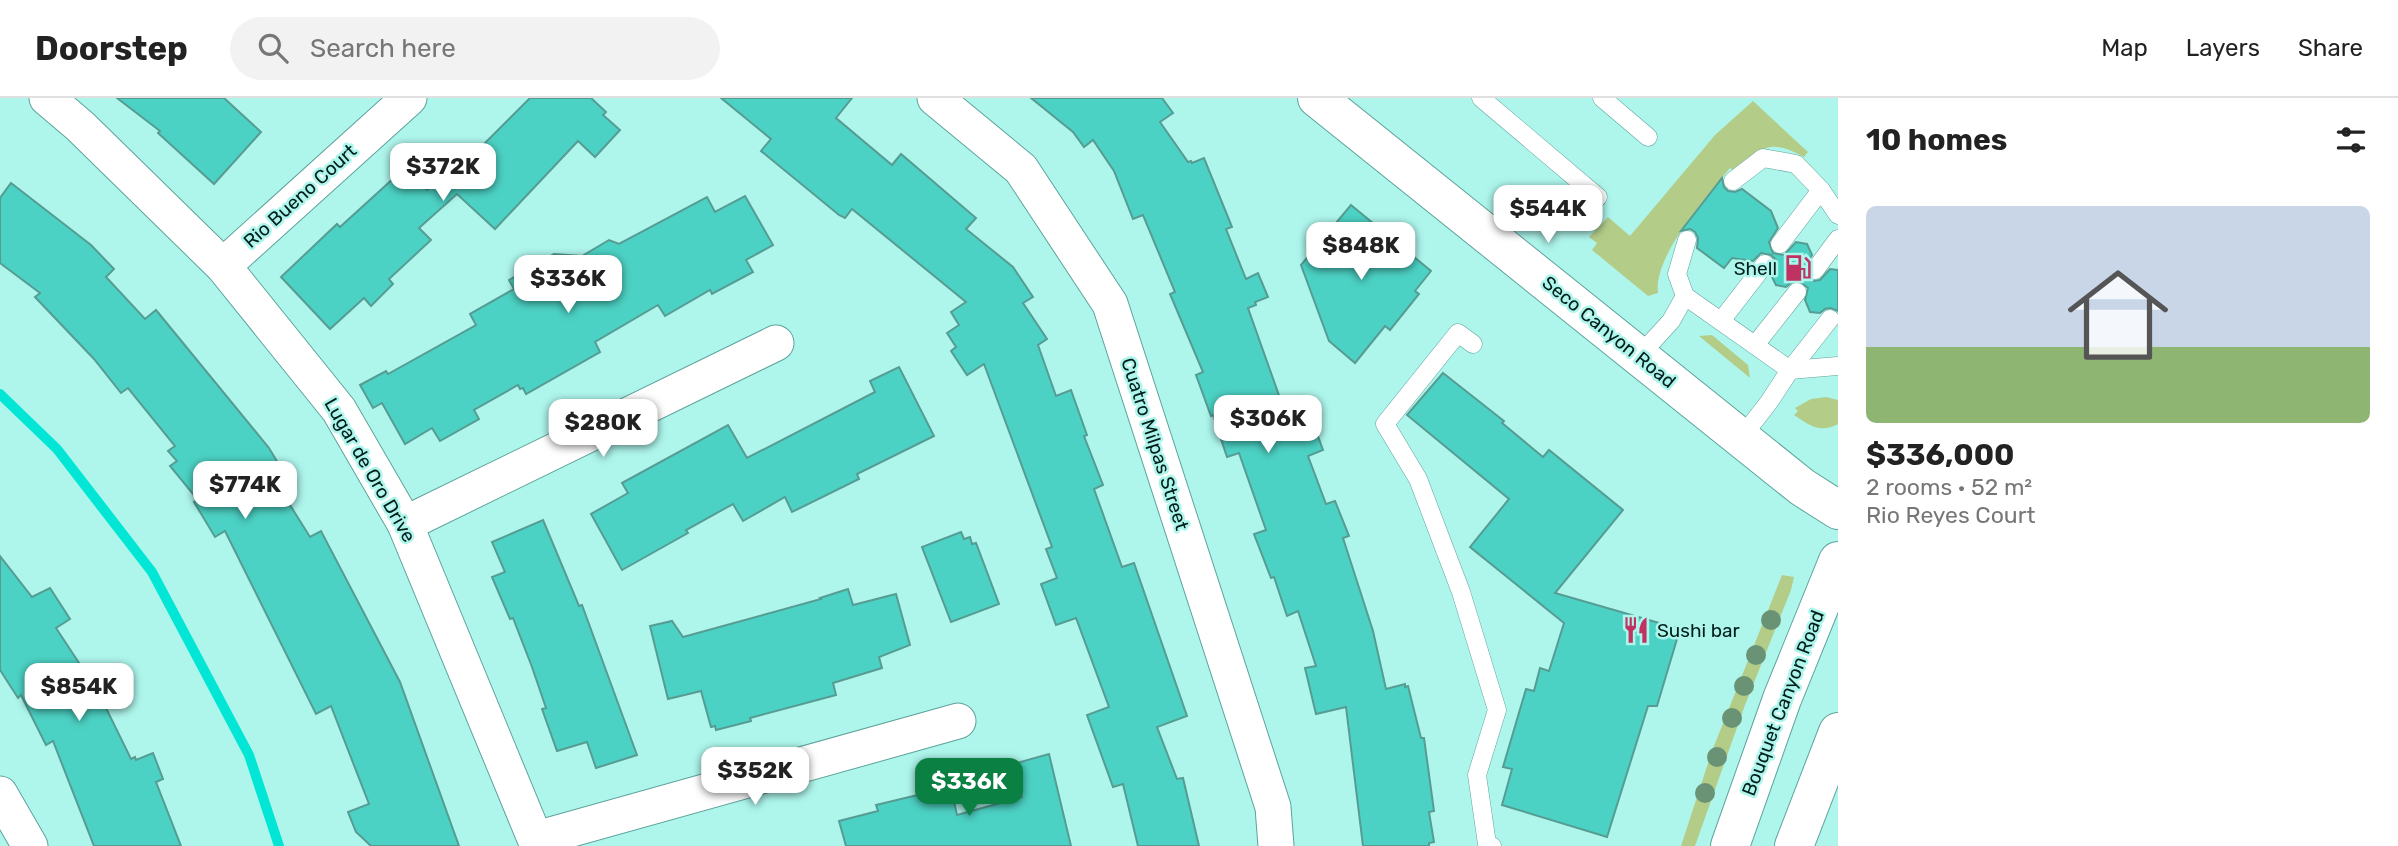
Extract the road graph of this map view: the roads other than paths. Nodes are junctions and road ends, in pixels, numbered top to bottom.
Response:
1 (47, 98) edge
2 (409, 98) edge
3 (935, 98) edge
4 (1317, 98) edge
5 (1481, 98) edge
6 (1602, 98) edge
7 (1648, 137) dead end
8 (1732, 181) dead end
9 (1821, 190) junction
10 (1598, 197) dead end
11 (1838, 215) edge
12 (1838, 239) edge
13 (1687, 240) dead end
14 (1780, 244) dead end
15 (1765, 264) dead end
16 (223, 265) junction
17 (1815, 270) dead end
18 (1797, 292) dead end
19 (1685, 296) junction
20 (1830, 318) dead end
21 (1721, 321) junction
22 (776, 343) dead end
23 (1473, 344) dead end
24 (1755, 345) junction
25 (1639, 356) junction
26 (1838, 366) edge
27 (1790, 370) junction
28 (1741, 438) junction
29 (1838, 510) edge
30 (405, 524) junction
31 (1838, 561) edge
32 (958, 721) dead end
33 (1838, 732) edge
34 (0, 794) edge
35 (537, 842) edge
36 (30, 846) edge
37 (1276, 846) edge
38 (1492, 846) edge
39 (1730, 846) edge
40 (1794, 846) edge

1 - 16 street, Lugar de Oro Drive
2 - 16 street, Rio Bueno Court
3 - 37 street, Cuatro Milpas Street
4 - 25 main road, Seco Canyon Road
5 - 10 lane
6 - 7 lane
8 - 9 lane
9 - 11 lane
9 - 14 lane
12 - 17 lane
13 - 19 lane
15 - 21 lane
16 - 30 street, Lugar de Oro Drive
18 - 24 lane
19 - 21 lane
19 - 25 lane
20 - 27 lane
21 - 24 lane
22 - 30 street
23 - 38 lane
24 - 27 lane
25 - 28 main road, Seco Canyon Road
26 - 27 lane
27 - 28 lane
28 - 29 main road, Seco Canyon Road
30 - 35 street, Lugar de Oro Drive
31 - 39 main road, Bouquet Canyon Road
32 - 35 street
33 - 40 main road
34 - 36 street

